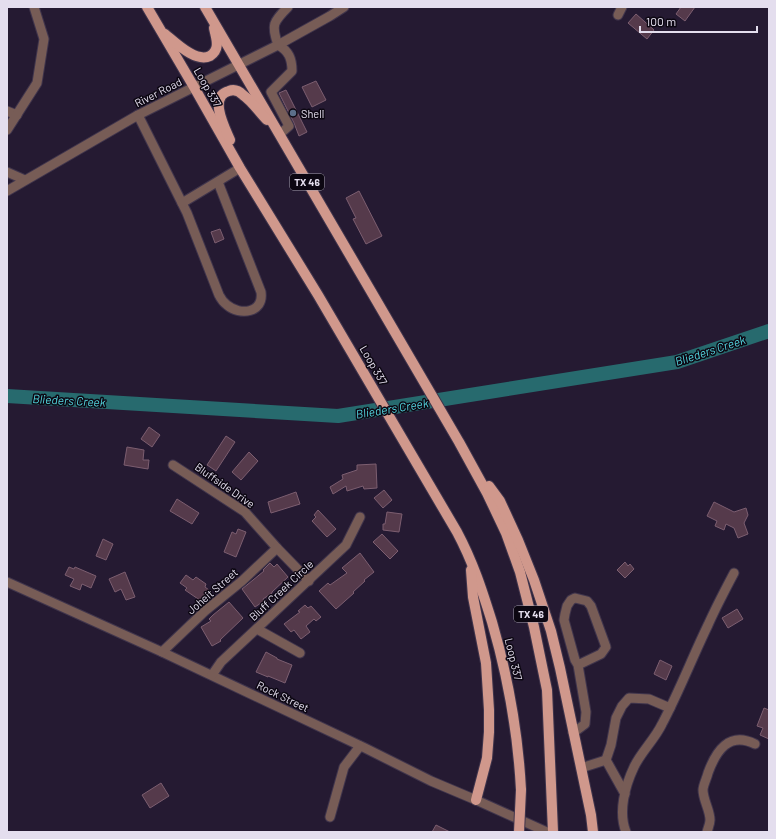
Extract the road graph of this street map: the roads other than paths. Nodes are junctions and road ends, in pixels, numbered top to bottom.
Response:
1 (34, 7) edge
2 (147, 7) edge
3 (288, 7) edge
4 (344, 7) edge
5 (208, 11) edge
6 (160, 31) junction
7 (278, 45) junction
8 (239, 64) junction
9 (194, 87) junction
10 (275, 100) junction
11 (264, 107) junction
12 (7, 111) edge
13 (17, 115) junction
14 (138, 115) junction
15 (7, 130) edge
16 (280, 134) junction
17 (240, 168) junction
18 (7, 172) edge
19 (25, 180) junction
20 (218, 182) junction
21 (7, 191) edge
22 (182, 203) junction
23 (459, 442) junction
24 (173, 464) dead end
25 (360, 517) dead end
26 (277, 548) junction
27 (471, 558) junction
28 (734, 573) dead end
29 (309, 581) junction
30 (7, 582) edge
31 (257, 629) junction
32 (162, 652) junction
33 (300, 653) dead end
34 (578, 665) junction
35 (212, 675) junction
36 (670, 708) junction
37 (573, 733) junction
38 (755, 744) dead end
39 (360, 746) junction
40 (606, 760) junction
41 (581, 768) junction
42 (625, 794) junction
43 (476, 800) junction
44 (330, 817) dead end
45 (519, 832) edge
46 (548, 832) edge
47 (554, 832) edge
48 (593, 832) edge
49 (626, 832) edge
50 (707, 832) edge

1 - 13 street
2 - 6 main road, Loop 337
3 - 7 street
4 - 7 street, River Road
5 - 6 main road
5 - 8 main road, TX 46
6 - 9 main road, Loop 337
7 - 8 street, River Road
7 - 10 street
8 - 9 street, River Road
8 - 11 main road, TX 46
9 - 14 street, River Road
9 - 17 main road, Loop 337
10 - 11 street
10 - 16 street
11 - 16 main road, TX 46
12 - 13 street
13 - 15 street
14 - 19 street, River Road
14 - 22 street
16 - 17 main road
16 - 23 main road, TX 46
17 - 20 street
17 - 27 main road, Loop 337
18 - 19 street
19 - 21 street, River Road
20 - 22 street
20 - 22 street
23 - 37 main road
23 - 47 main road, TX 46
24 - 26 street, Bluffside Drive
25 - 29 street, Bluff Creek Circle
26 - 29 street, Bluffside Drive
26 - 32 street, Joheit Street
27 - 43 main road
27 - 45 main road, Loop 337, bridge
28 - 36 street
29 - 31 street, Bluff Creek Circle
30 - 32 street, Rock Street
31 - 33 street
31 - 35 street, Bluff Creek Circle
32 - 35 street, Rock Street
34 - 34 street
34 - 37 street
35 - 39 street, Rock Street
36 - 40 street
36 - 42 street
37 - 41 main road
38 - 50 street
39 - 43 street, Rock Street
39 - 44 street
40 - 41 street
40 - 42 street
41 - 48 main road
42 - 49 street
43 - 46 street, Rock Street

